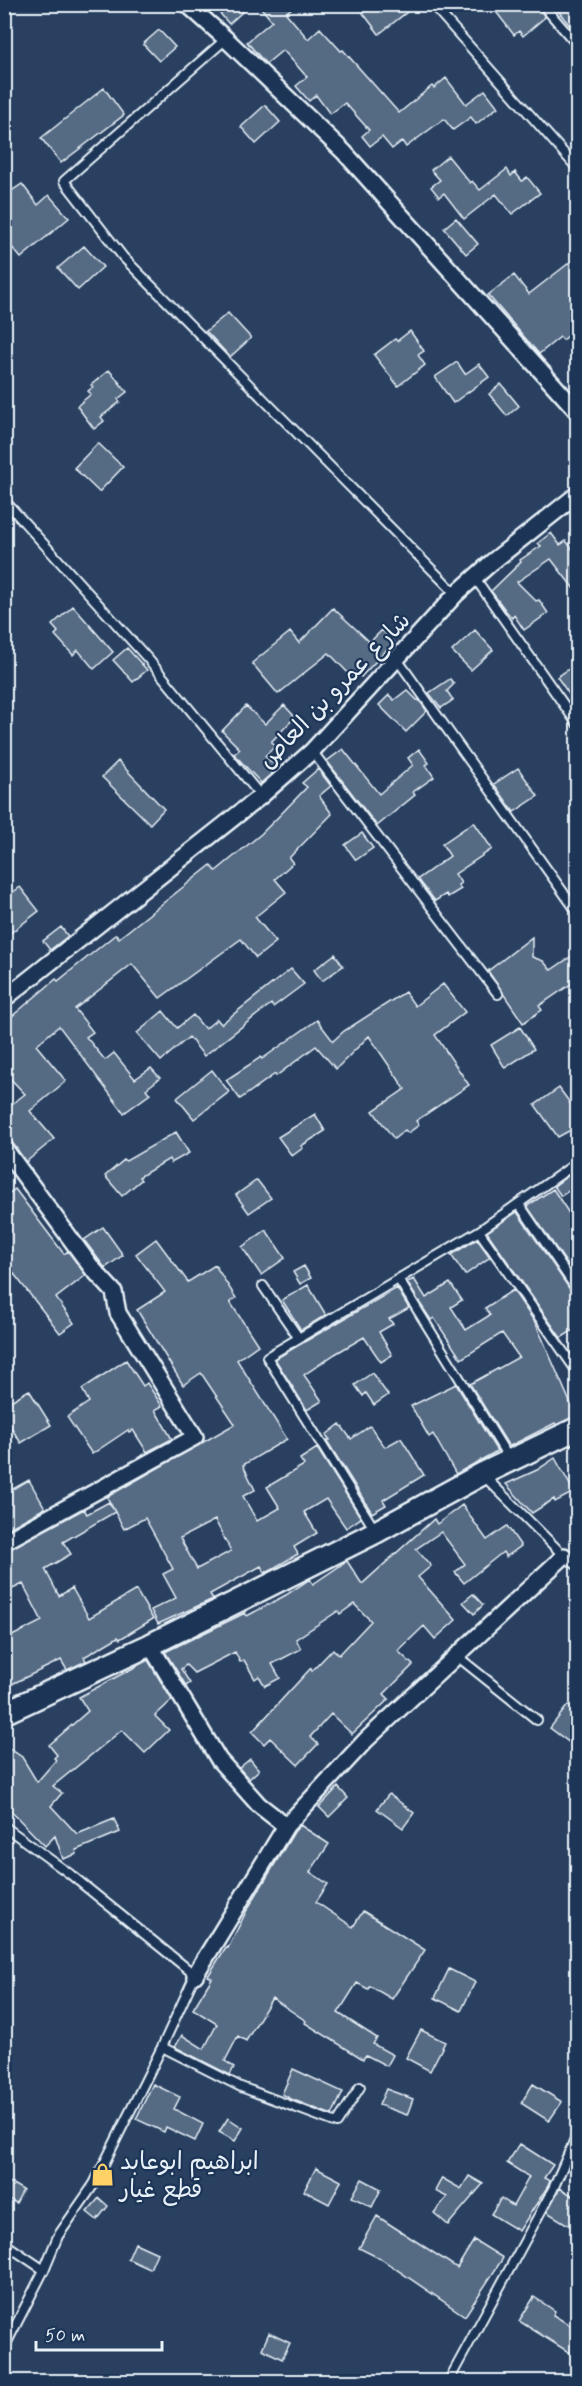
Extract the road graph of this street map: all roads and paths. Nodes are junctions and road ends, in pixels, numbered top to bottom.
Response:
1 (187, 4) edge
2 (432, 4) edge
3 (542, 4) edge
4 (226, 39) junction
5 (578, 46) edge
6 (578, 169) edge
7 (578, 412) edge
8 (578, 494) edge
9 (4, 500) edge
10 (475, 578) junction
11 (456, 594) junction
12 (397, 659) junction
13 (578, 725) edge
14 (312, 751) junction
15 (261, 796) junction
16 (578, 913) edge
17 (498, 994) dead end
18 (4, 999) edge
19 (4, 1148) edge
20 (578, 1162) edge
21 (519, 1204) junction
22 (479, 1231) junction
23 (399, 1280) junction
24 (263, 1286) dead end
25 (578, 1291) edge
26 (298, 1336) junction
27 (578, 1373) edge
28 (578, 1428) edge
29 (511, 1460) junction
30 (482, 1474) junction
31 (376, 1532) junction
32 (4, 1542) edge
33 (564, 1556) junction
34 (578, 1566) edge
35 (150, 1645) junction
36 (456, 1655) junction
37 (4, 1713) edge
38 (537, 1720) dead end
39 (4, 1826) edge
40 (286, 1826) junction
41 (195, 1975) junction
42 (162, 2047) junction
43 (360, 2087) dead end
44 (578, 2132) edge
45 (4, 2243) edge
46 (44, 2270) junction
47 (4, 2348) edge
48 (448, 2382) edge

1 - 4 street
2 - 6 lane
3 - 5 lane
4 - 7 street
4 - 11 lane
8 - 10 street, شارع عمرو بن العاص
9 - 15 lane
10 - 11 street, شارع عمرو بن العاص
10 - 13 lane
11 - 12 street, شارع عمرو بن العاص
12 - 14 street, شارع عمرو بن العاص
12 - 16 lane
14 - 15 street, شارع عمرو بن العاص
14 - 17 lane
15 - 18 street, شارع عمرو بن العاص
19 - 32 street
20 - 21 lane
21 - 22 lane
21 - 25 lane
22 - 23 lane
22 - 27 lane
23 - 26 lane
23 - 29 lane
24 - 26 lane
26 - 31 lane
28 - 29 street
29 - 30 street
30 - 31 street
30 - 33 lane
31 - 35 street
33 - 34 lane
33 - 36 street
35 - 37 street
35 - 40 street
36 - 38 lane
36 - 40 street
39 - 41 lane
40 - 41 street
41 - 42 lane
42 - 43 lane
42 - 46 lane
44 - 48 lane
45 - 46 lane
46 - 47 lane

